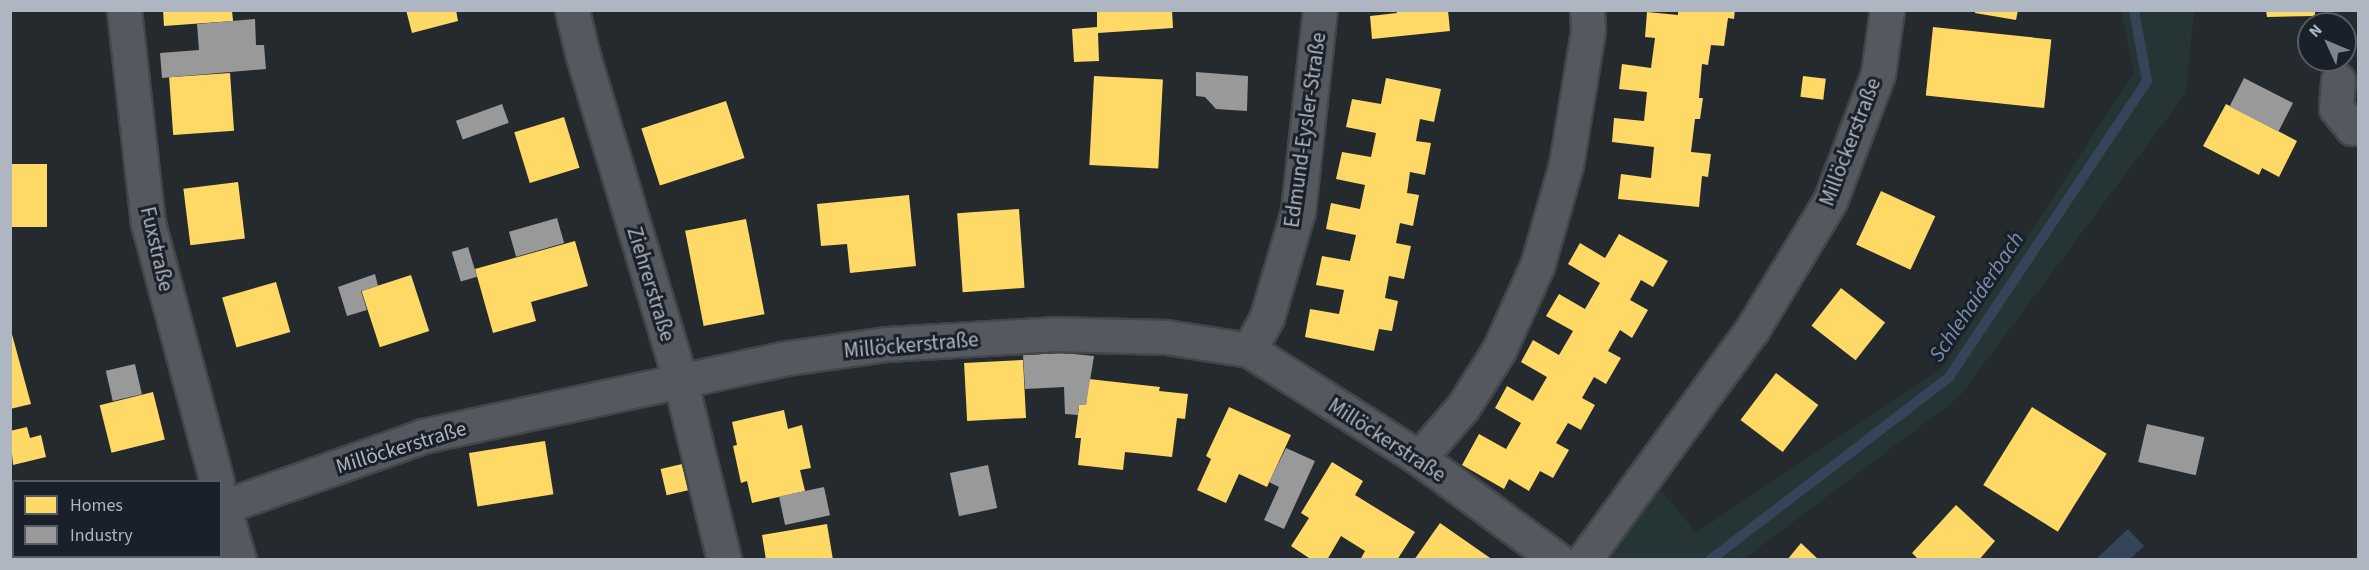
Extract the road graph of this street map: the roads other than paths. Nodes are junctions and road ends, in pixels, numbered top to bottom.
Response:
1 (124, 10) edge
2 (572, 10) edge
3 (1320, 10) edge
4 (1587, 10) edge
5 (1887, 10) edge
6 (2338, 80) dead end
7 (2358, 128) edge
8 (1250, 350) junction
9 (680, 379) junction
10 (1419, 458) junction
11 (216, 480) edge
12 (222, 498) edge
13 (222, 501) edge
14 (239, 560) edge
15 (723, 560) edge
16 (1558, 560) edge
17 (1584, 560) edge

1 - 11 street, Fuxstraße
2 - 9 street, Ziehrerstraße
3 - 8 street, Edmund-Eysler-Straße
4 - 10 street
5 - 17 street, Millöckerstraße
6 - 7 street
8 - 9 street, Millöckerstraße
8 - 10 street, Millöckerstraße
9 - 12 street, Millöckerstraße
9 - 15 street, Ziehrerstraße
10 - 16 street, Millöckerstraße
13 - 14 street, Fuxstraße

